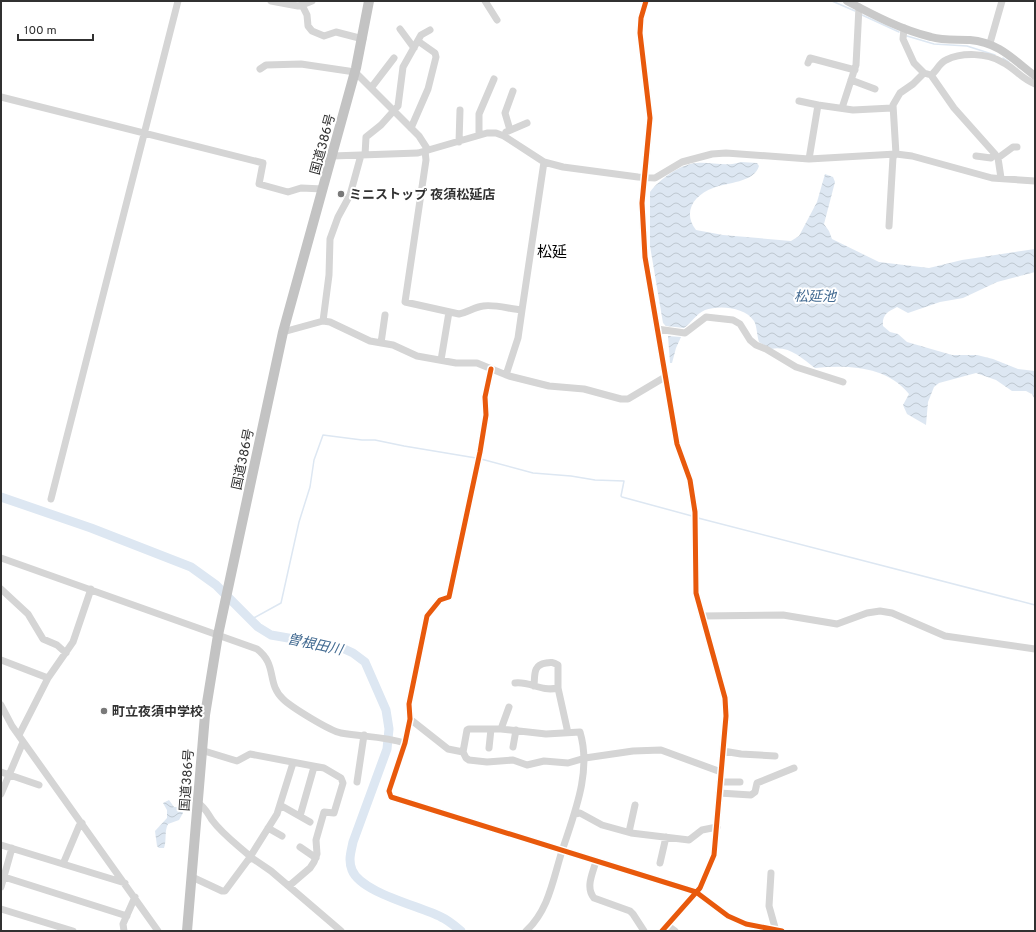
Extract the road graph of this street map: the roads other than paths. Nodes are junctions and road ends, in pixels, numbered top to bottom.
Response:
1 (178, 1) edge
2 (271, 1) edge
3 (312, 1) edge
4 (369, 1) edge
5 (485, 1) edge
6 (646, 1) edge
7 (847, 1) edge
8 (1002, 1) edge
9 (302, 5) junction
10 (859, 7) junction
11 (497, 20) dead end
12 (904, 28) junction
13 (400, 29) dead end
14 (430, 30) dead end
15 (363, 38) junction
16 (418, 41) junction
17 (994, 45) junction
18 (414, 48) junction
19 (394, 58) dead end
20 (999, 61) junction
21 (808, 63) dead end
22 (260, 69) dead end
23 (855, 70) junction
24 (355, 72) junction
25 (1033, 73) edge
26 (928, 74) junction
27 (1021, 77) junction
28 (494, 79) dead end
29 (851, 80) junction
30 (1035, 84) edge
31 (371, 88) junction
32 (875, 89) dead end
33 (513, 91) dead end
34 (1, 97) edge
35 (799, 101) dead end
36 (818, 105) junction
37 (842, 108) junction
38 (892, 108) junction
39 (460, 110) dead end
40 (395, 111) junction
41 (527, 123) dead end
42 (411, 128) junction
43 (510, 130) junction
44 (144, 133) junction
45 (479, 135) junction
46 (501, 135) junction
47 (459, 142) junction
48 (1017, 147) dead end
49 (427, 151) junction
50 (896, 154) junction
51 (363, 155) junction
52 (332, 156) junction
53 (976, 156) dead end
54 (996, 156) junction
55 (809, 160) junction
56 (544, 162) junction
57 (644, 176) junction
58 (1001, 178) junction
59 (1035, 181) edge
60 (323, 189) junction
61 (889, 226) dead end
62 (522, 310) junction
63 (449, 312) junction
64 (385, 315) dead end
65 (323, 321) junction
66 (657, 329) junction
67 (283, 332) junction
68 (381, 343) junction
69 (441, 360) junction
70 (491, 369) junction
71 (506, 375) junction
72 (665, 377) junction
73 (843, 382) dead end
74 (51, 499) dead end
75 (1, 558) edge
76 (1, 589) edge
77 (91, 589) junction
78 (702, 616) junction
79 (218, 635) junction
80 (1035, 649) edge
81 (66, 653) junction
82 (1, 660) edge
83 (48, 678) junction
84 (516, 683) dead end
85 (534, 686) junction
86 (558, 688) junction
87 (1, 705) edge
88 (509, 707) dead end
89 (410, 719) junction
90 (491, 729) junction
91 (502, 729) junction
92 (516, 730) junction
93 (568, 733) junction
94 (19, 735) junction
95 (364, 735) junction
96 (23, 742) junction
97 (402, 742) junction
98 (513, 747) dead end
99 (489, 748) dead end
100 (201, 750) junction
101 (722, 751) junction
102 (463, 752) junction
103 (774, 756) dead end
104 (585, 758) junction
105 (293, 763) junction
106 (314, 766) junction
107 (794, 768) dead end
108 (1, 772) edge
109 (720, 772) junction
110 (9, 775) junction
111 (357, 782) dead end
112 (720, 782) junction
113 (740, 782) dead end
114 (39, 785) dead end
115 (1, 794) edge
116 (719, 794) junction
117 (198, 804) junction
118 (280, 805) junction
119 (635, 805) dead end
120 (575, 814) junction
121 (300, 816) junction
122 (310, 822) dead end
123 (82, 823) junction
124 (717, 827) junction
125 (268, 828) junction
126 (628, 832) junction
127 (282, 836) dead end
128 (666, 837) junction
129 (1, 845) edge
130 (300, 847) dead end
131 (12, 848) junction
132 (562, 851) junction
133 (251, 858) junction
134 (316, 858) junction
135 (596, 862) junction
136 (660, 863) dead end
137 (64, 864) junction
138 (771, 873) dead end
139 (2, 877) edge
140 (192, 877) junction
141 (125, 883) junction
142 (289, 886) junction
143 (1, 887) edge
144 (696, 892) junction
145 (135, 897) junction
146 (1, 909) edge
147 (127, 916) junction
148 (667, 925) junction
149 (745, 928) edge
150 (73, 931) edge
151 (124, 931) edge
152 (158, 931) edge
153 (188, 931) edge
154 (341, 931) edge
155 (526, 931) edge
156 (644, 931) edge
157 (662, 931) edge
158 (675, 931) edge
159 (778, 931) edge

1 - 44 street
2 - 9 street
3 - 9 street
4 - 15 highway, 国道386号
5 - 11 street
6 - 57 street
7 - 10 main road
8 - 17 street
9 - 15 street
10 - 12 main road
10 - 23 street
12 - 17 main road
12 - 26 street
13 - 18 street
14 - 16 street
15 - 24 highway, 国道386号
16 - 18 street
16 - 42 street
17 - 20 street
17 - 25 main road
18 - 40 street
19 - 31 street
20 - 26 street
20 - 27 street
21 - 23 street
22 - 24 street
23 - 29 street
24 - 31 street
24 - 52 highway, 国道386号
25 - 27 street
26 - 38 street
26 - 54 street
27 - 30 street
28 - 45 street
29 - 32 street
29 - 37 street
31 - 40 street
33 - 43 street
34 - 44 street
35 - 36 street
36 - 37 street
36 - 55 street
37 - 38 street
38 - 50 street
39 - 47 street
40 - 42 street
40 - 51 street
41 - 43 street
42 - 49 street
43 - 46 street
44 - 60 street
44 - 74 street
45 - 46 street
45 - 47 street
46 - 56 street
47 - 49 street
48 - 54 street
49 - 51 street
49 - 63 street
50 - 55 street
50 - 58 street
50 - 61 street
51 - 52 street
51 - 65 street
52 - 60 highway, 国道386号
53 - 54 street
54 - 58 street
55 - 57 street
56 - 57 street
56 - 62 street
57 - 66 street
58 - 59 street
60 - 67 highway, 国道386号
62 - 63 street
62 - 71 street
63 - 69 street
64 - 68 street
65 - 67 street
65 - 68 street
66 - 72 street
66 - 73 street
67 - 79 highway, 国道386号
68 - 69 street
69 - 70 street
70 - 71 street
70 - 89 street
71 - 72 street
72 - 78 street
75 - 77 street
76 - 81 street
77 - 79 street
77 - 81 street
78 - 80 street
78 - 101 street
79 - 95 street
79 - 100 highway, 国道386号
81 - 83 street
82 - 83 street
83 - 94 street
84 - 85 street
85 - 86 street
85 - 86 street
86 - 93 street
87 - 94 street
88 - 91 street
89 - 97 street
89 - 102 street
90 - 91 street
90 - 99 street
90 - 102 street
91 - 92 street
92 - 93 street
92 - 98 street
93 - 104 street
94 - 96 street
95 - 97 street
95 - 111 street
96 - 110 street
96 - 123 street
97 - 132 street
100 - 105 street
100 - 117 highway, 国道386号
101 - 103 street
101 - 109 street
102 - 104 street
104 - 109 street
104 - 120 street
105 - 106 street
105 - 118 street
106 - 121 street
106 - 134 street
107 - 116 street
108 - 110 street
109 - 112 street
110 - 114 street
110 - 115 street
112 - 113 street
112 - 116 street
116 - 124 street
117 - 133 street
117 - 140 highway, 国道386号
118 - 121 street
118 - 125 street
119 - 126 street
120 - 126 street
120 - 132 street
121 - 122 street
123 - 137 street
123 - 141 street
124 - 128 street
124 - 144 street
125 - 127 street
125 - 133 street
126 - 128 street
128 - 136 street
129 - 131 street
130 - 134 street
131 - 137 street
131 - 139 street
132 - 135 street
132 - 155 street
133 - 140 street
133 - 142 street
134 - 142 street
135 - 144 street
135 - 156 street
137 - 141 street
138 - 159 street
139 - 143 street
139 - 147 street
140 - 153 highway, 国道386号
141 - 145 street
142 - 154 street
144 - 148 street
144 - 149 street
145 - 147 street
145 - 152 street
146 - 150 street
147 - 151 street
148 - 157 street
148 - 158 street
149 - 159 street

